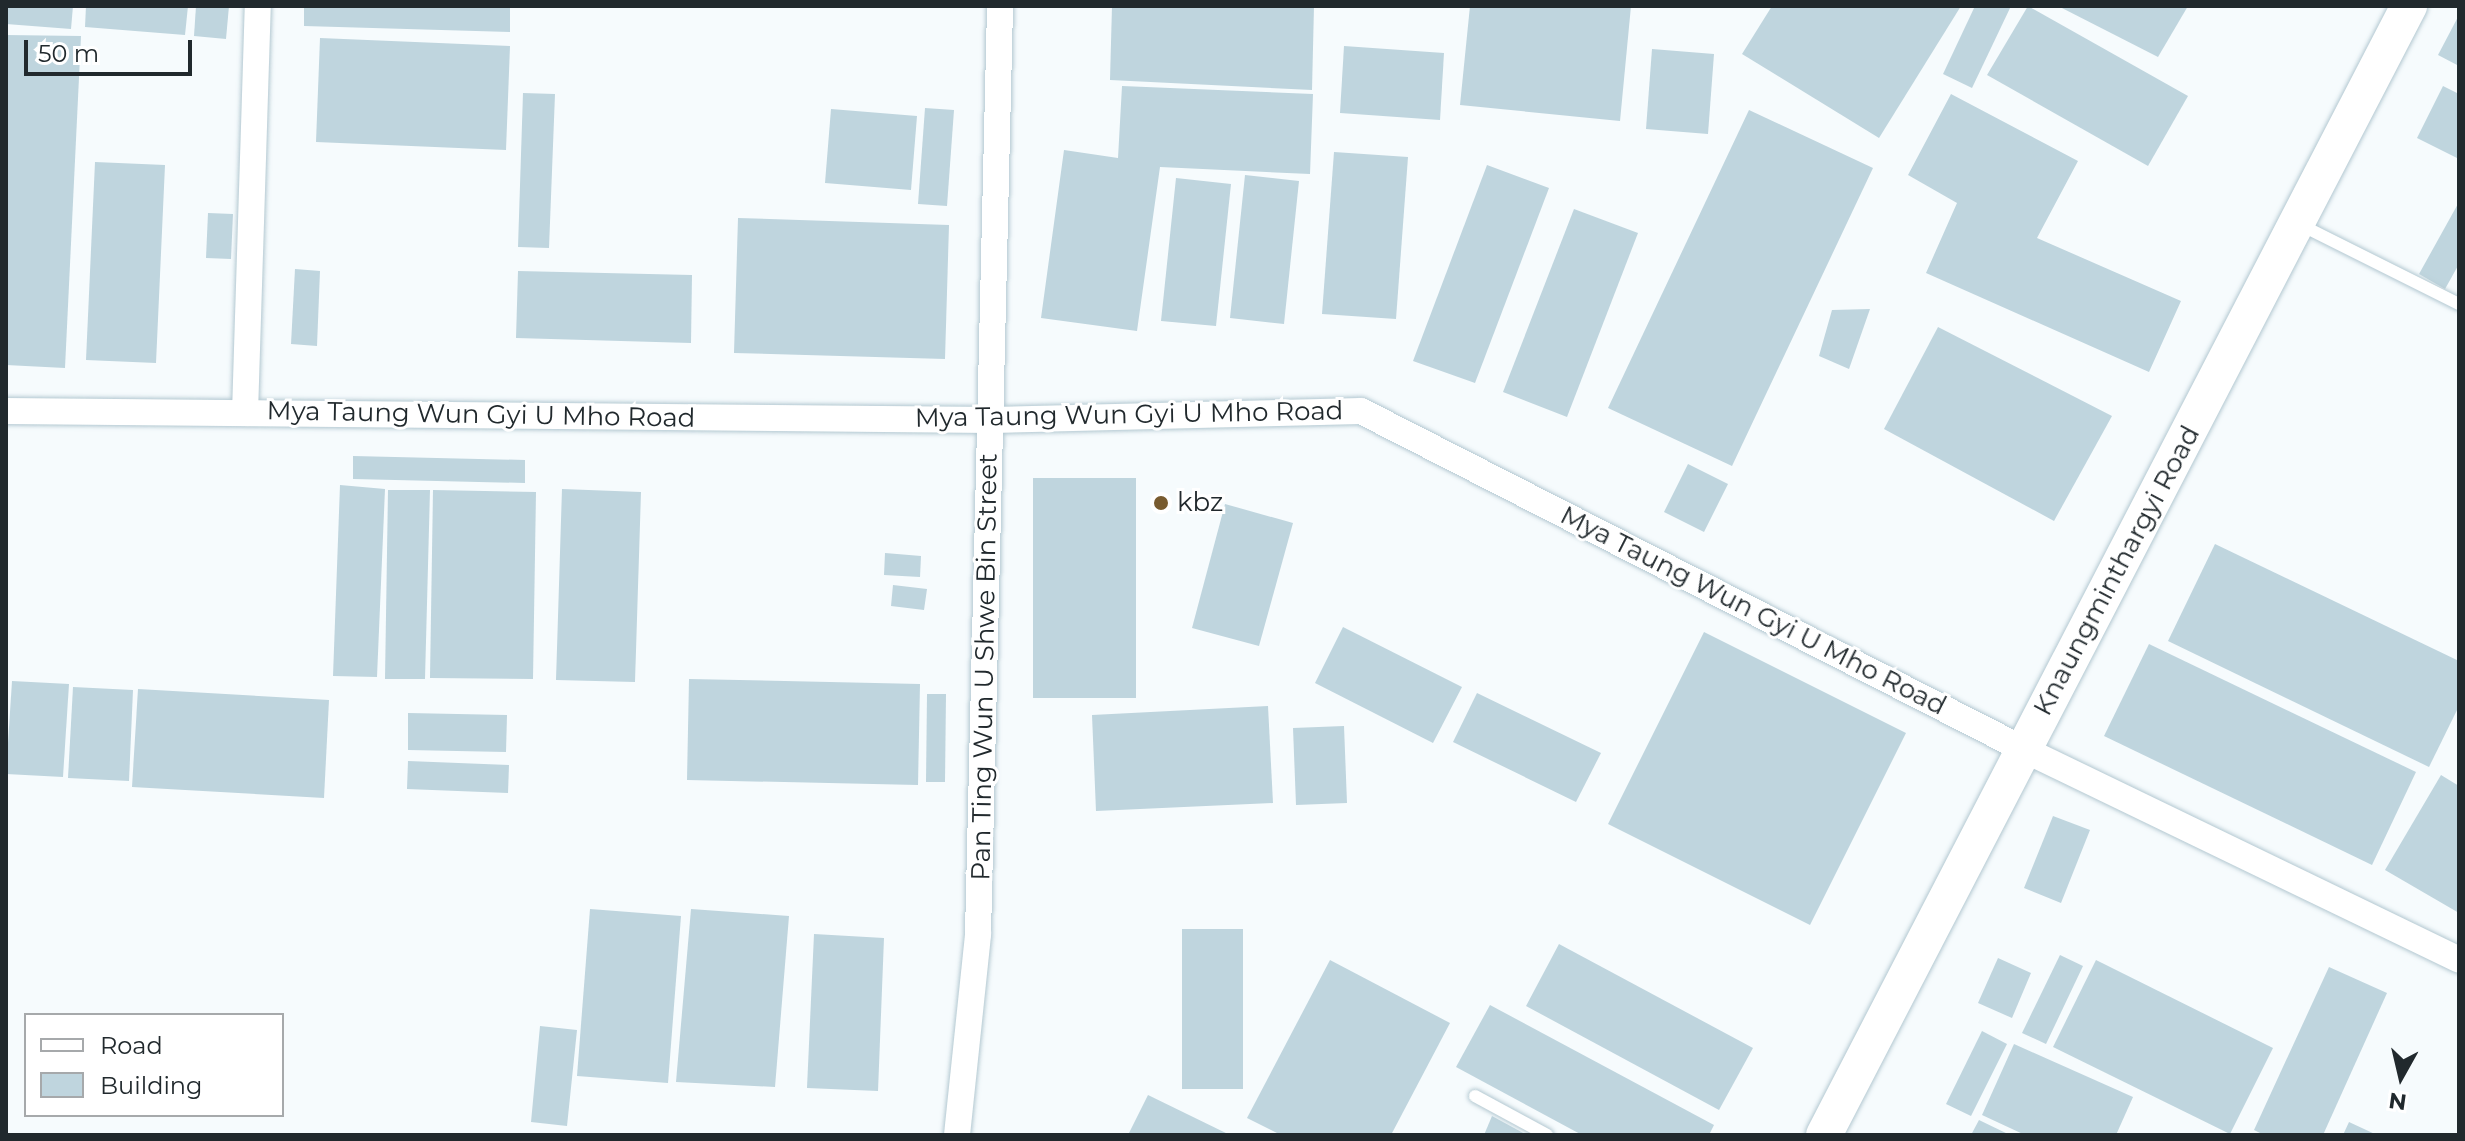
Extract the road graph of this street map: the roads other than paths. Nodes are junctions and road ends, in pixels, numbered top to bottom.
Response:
1 (258, 6) edge
2 (1000, 6) edge
3 (2409, 6) edge
4 (2298, 224) junction
5 (2459, 304) edge
6 (6, 411) edge
7 (245, 413) junction
8 (991, 420) junction
9 (2023, 749) junction
10 (2459, 960) edge
11 (1475, 1096) dead end
12 (957, 1135) edge
13 (1547, 1135) edge
14 (1824, 1135) edge

1 - 7 street
2 - 8 street, Pan Ting Wun U Shwe Bin Street
3 - 4 street, Knaungminthargyi Road
4 - 5 lane
4 - 9 street, Knaungminthargyi Road
6 - 7 street, Mya Taung Wun Gyi U Mho Road
7 - 8 street, Mya Taung Wun Gyi U Mho Road
8 - 9 street, Mya Taung Wun Gyi U Mho Road
8 - 12 street, Pan Ting Wun U Shwe Bin Street
9 - 10 street, Mya Taung Wun Gyi U Mho Road
9 - 14 street, Knaungminthargyi Road
11 - 13 lane

